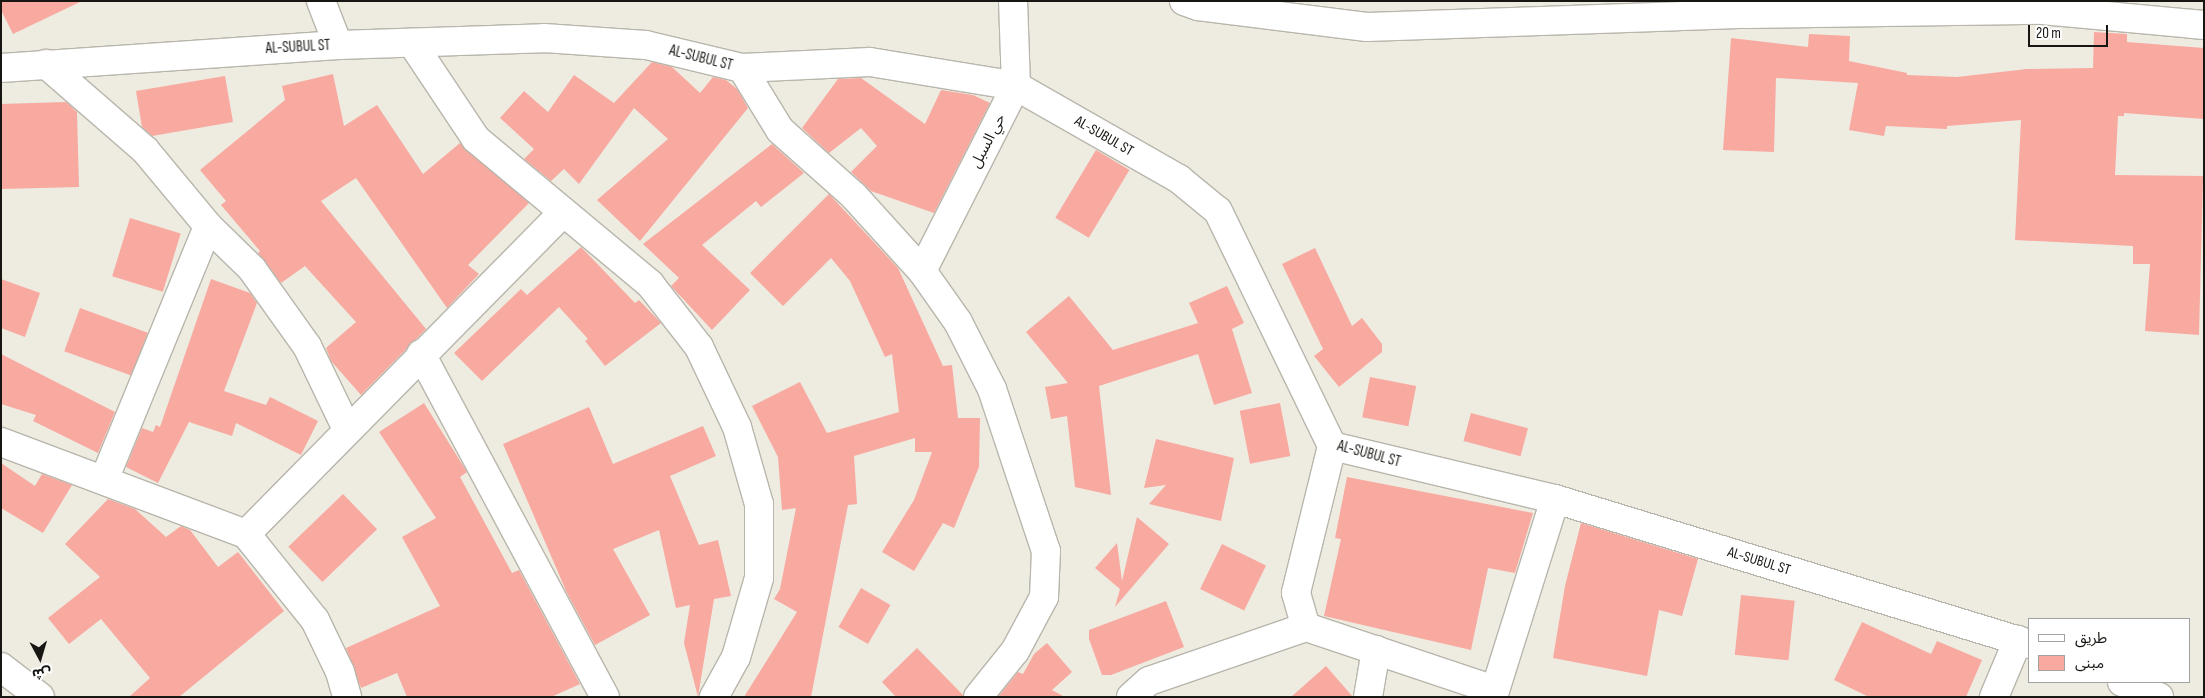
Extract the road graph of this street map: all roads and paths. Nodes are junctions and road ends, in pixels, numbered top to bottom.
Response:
1 (321, 1) edge
2 (1013, 1) edge
3 (1184, 1) edge
4 (2204, 25) edge
5 (412, 43) junction
6 (338, 45) junction
7 (46, 64) junction
8 (1, 68) edge
9 (742, 68) junction
10 (1016, 86) junction
11 (563, 212) junction
12 (208, 226) junction
13 (922, 271) junction
14 (421, 354) junction
15 (347, 429) junction
16 (1, 442) edge
17 (1332, 446) junction
18 (104, 480) junction
19 (1555, 499) junction
20 (246, 534) junction
21 (1306, 627) junction
22 (2024, 642) edge
23 (1376, 650) junction
24 (1, 667) edge
25 (2124, 683) edge
26 (1494, 693) edge
27 (40, 697) edge
28 (347, 697) edge
29 (605, 697) edge
30 (714, 697) edge
31 (978, 697) edge
32 (1130, 697) edge
33 (1368, 697) edge
34 (1994, 697) edge
35 (2159, 697) edge

1 - 6 street
2 - 10 street, حي السبل
3 - 4 street
5 - 6 street, AL-SUBUL ST
5 - 9 street, AL-SUBUL ST
5 - 11 street
6 - 7 street, AL-SUBUL ST
7 - 8 street, AL-SUBUL ST
7 - 12 street
9 - 10 street, AL-SUBUL ST
9 - 13 street
10 - 13 street, حي السبل
10 - 17 street, AL-SUBUL ST
11 - 14 street
11 - 30 street
12 - 15 street
12 - 18 street
13 - 31 street
14 - 15 street
14 - 29 street
15 - 20 street
16 - 18 street
17 - 19 street, AL-SUBUL ST
17 - 21 street
18 - 20 street
19 - 22 street, AL-SUBUL ST
19 - 26 street
20 - 28 street
21 - 23 street
21 - 32 street
22 - 34 street
23 - 26 street
23 - 33 street
24 - 27 street
25 - 35 street

